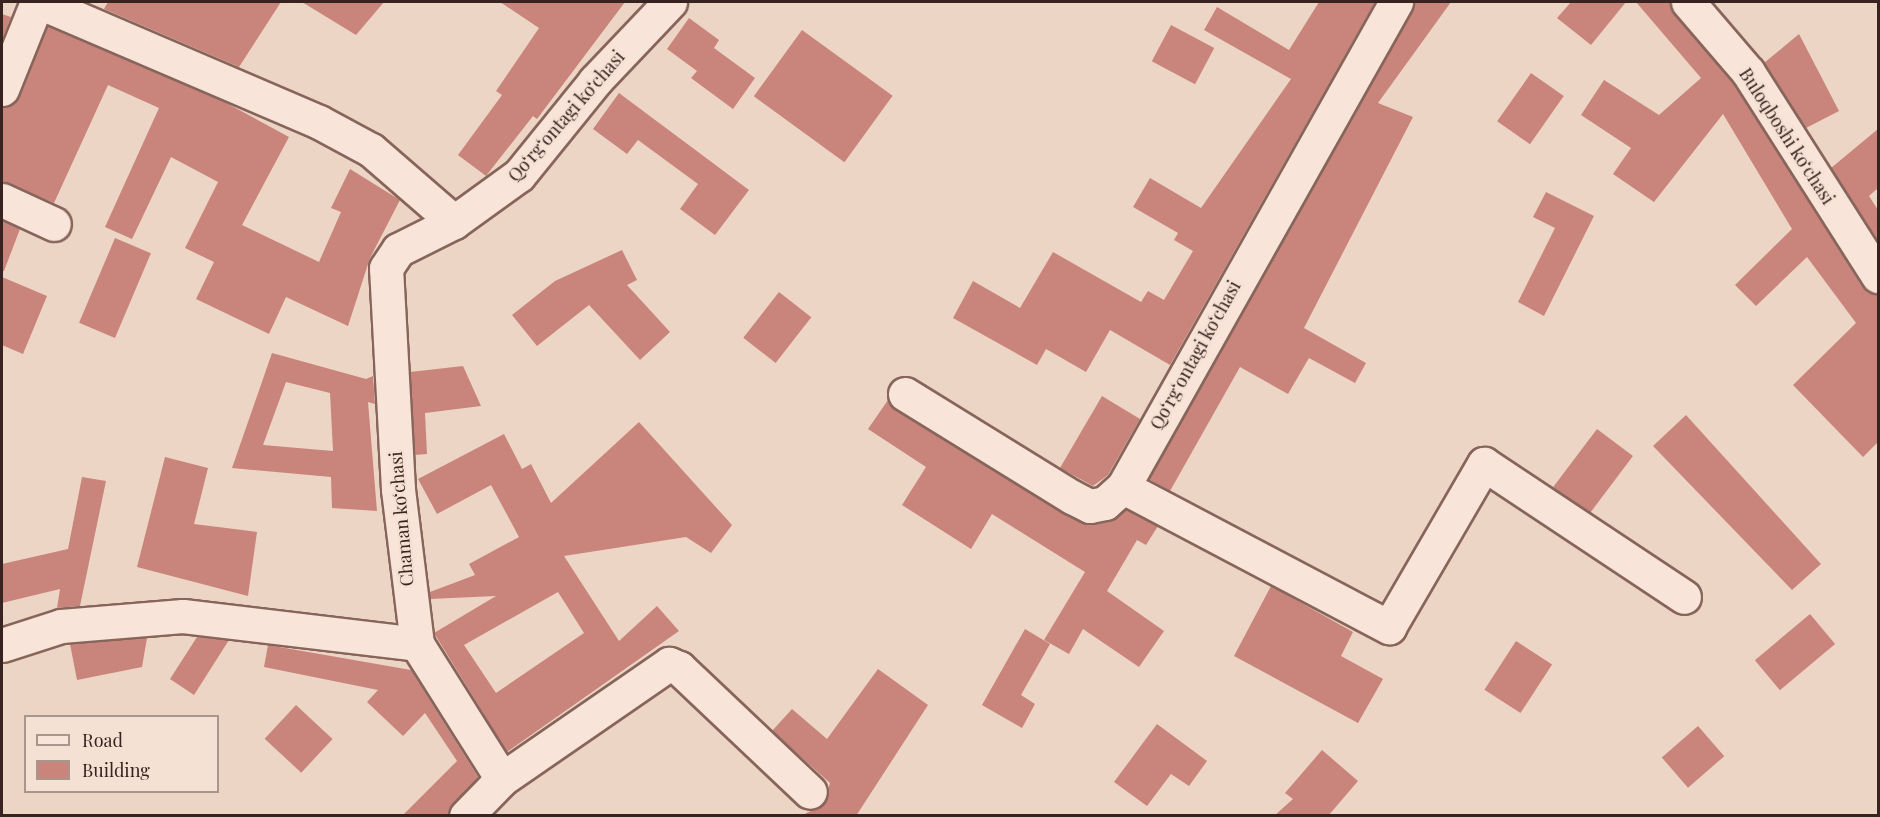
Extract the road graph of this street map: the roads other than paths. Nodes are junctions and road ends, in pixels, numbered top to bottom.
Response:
1 (38, 2) edge
2 (670, 2) edge
3 (1396, 2) edge
4 (1688, 2) edge
5 (2, 89) edge
6 (2, 200) edge
7 (454, 222) junction
8 (54, 224) dead end
9 (1878, 276) edge
10 (905, 394) dead end
11 (1123, 487) junction
12 (1684, 597) dead end
13 (417, 644) junction
14 (2, 645) edge
15 (502, 779) junction
16 (810, 792) dead end
17 (466, 816) edge

1 - 5 street
1 - 7 street
2 - 7 street, Qoʻrgʻontagi koʻchasi
3 - 11 street, Qoʻrgʻontagi koʻchasi
4 - 9 street, Buloqboshi koʻchasi
6 - 8 street
7 - 13 street, Chaman koʻchasi
10 - 11 street, Qoʻrgʻontagi koʻchasi
11 - 12 street
13 - 14 street
13 - 15 street, Chaman koʻchasi
15 - 16 street
15 - 17 street

